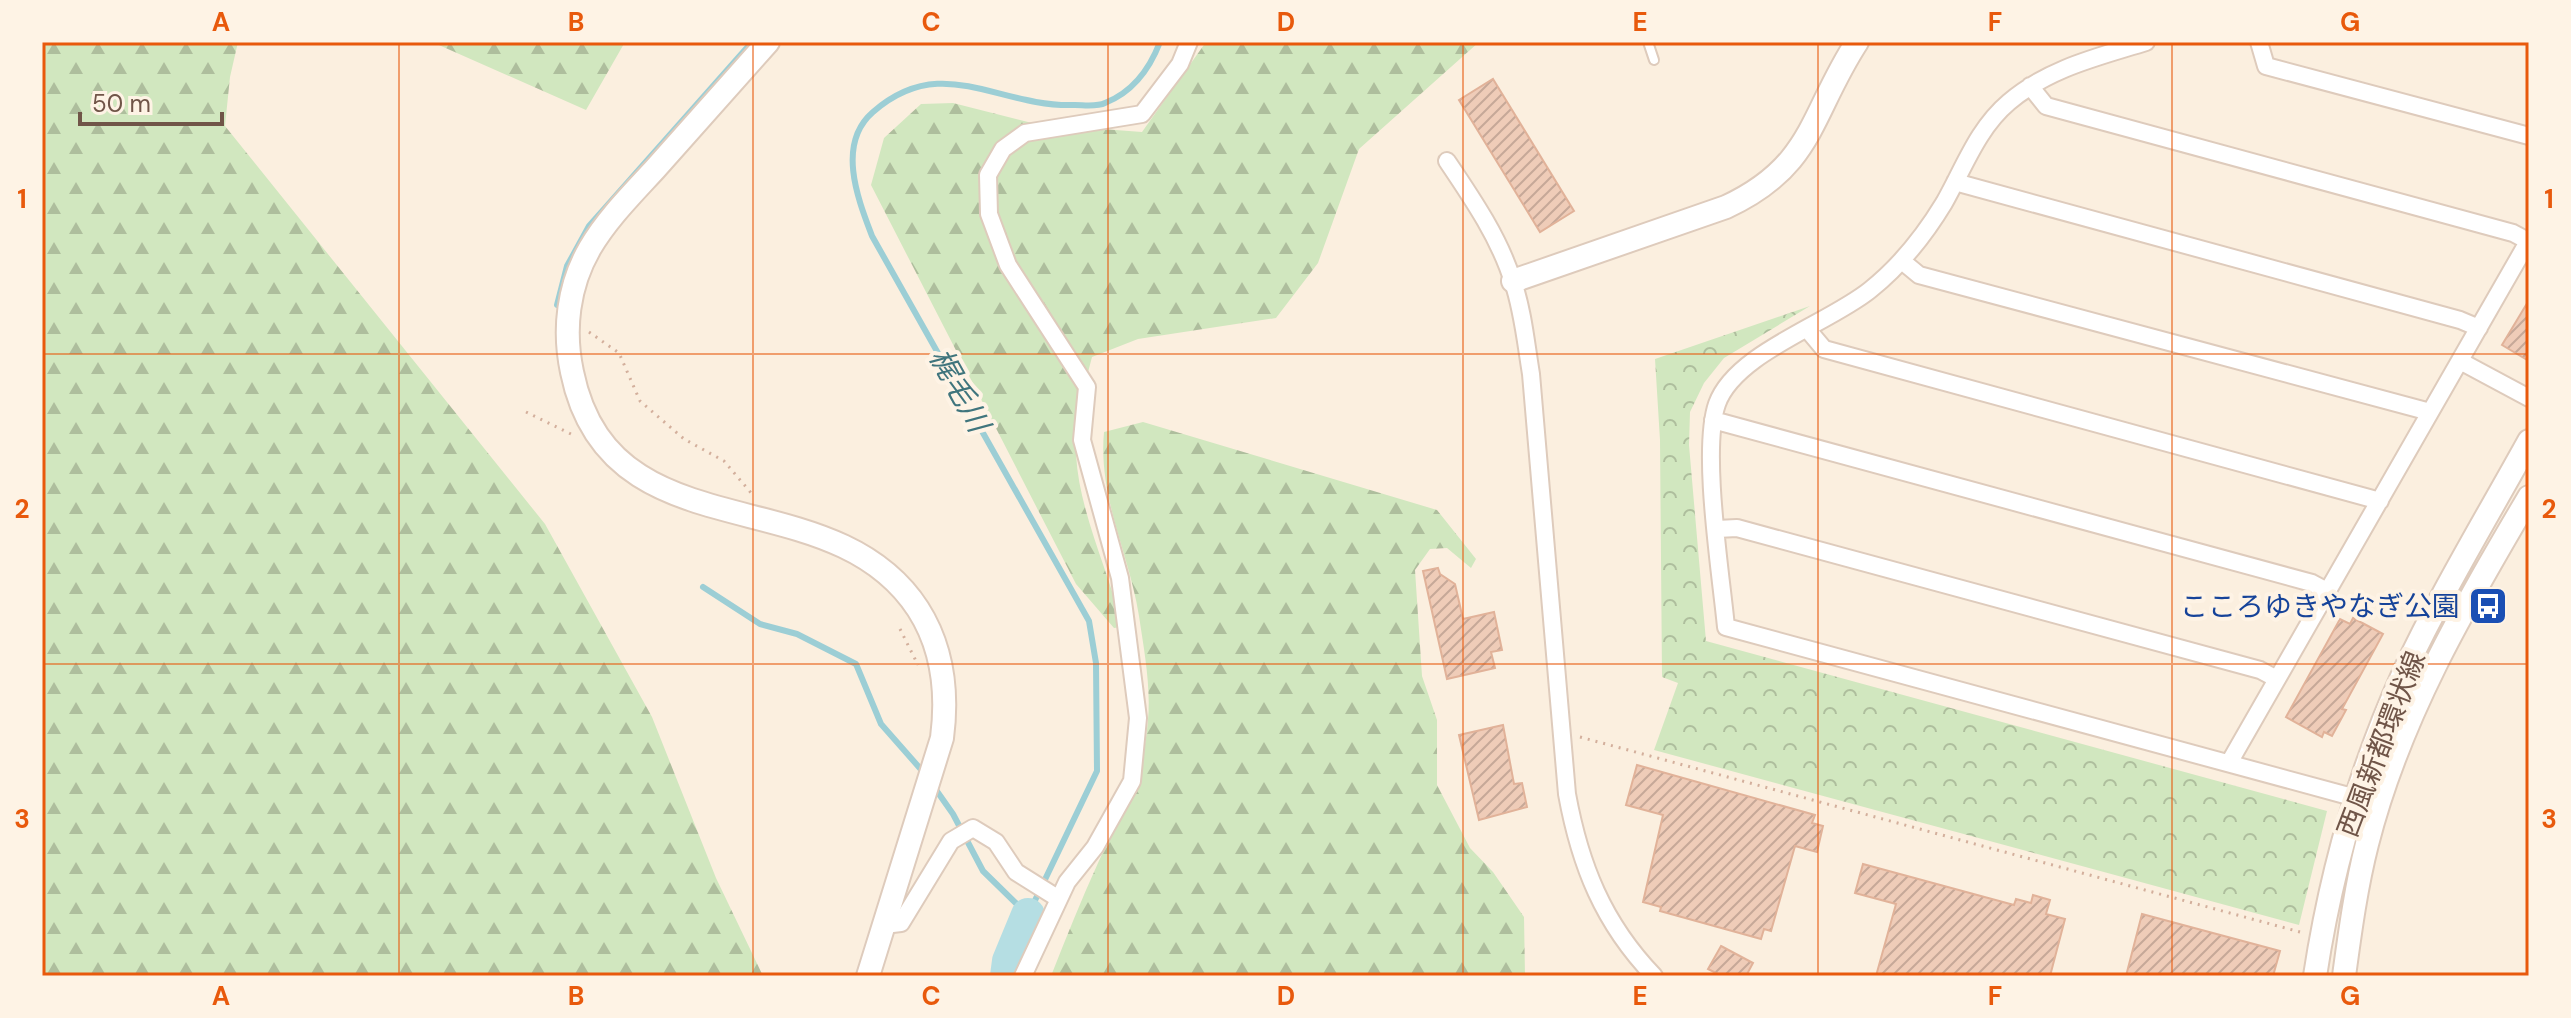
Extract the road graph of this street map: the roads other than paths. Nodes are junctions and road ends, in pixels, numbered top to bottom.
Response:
1 (768, 42) edge
2 (1189, 42) edge
3 (1648, 42) edge
4 (1857, 42) edge
5 (2146, 42) edge
6 (2259, 42) edge
7 (1654, 60) dead end
8 (2030, 86) junction
9 (2529, 136) edge
10 (1447, 161) dead end
11 (1955, 182) junction
12 (2529, 241) edge
13 (1902, 261) junction
14 (1513, 281) junction
15 (2479, 328) junction
16 (1808, 330) junction
17 (2460, 361) junction
18 (2529, 398) edge
19 (2430, 412) junction
20 (1713, 420) junction
21 (2529, 441) edge
22 (2529, 497) edge
23 (2380, 501) junction
24 (1717, 529) junction
25 (2327, 591) junction
26 (2277, 679) junction
27 (2229, 763) junction
28 (2356, 798) junction
29 (1054, 896) junction
30 (884, 925) junction
31 (868, 976) edge
32 (1023, 976) edge
33 (1654, 976) edge
34 (2315, 976) edge
35 (2344, 976) edge

1 - 30 street
2 - 29 street
3 - 7 lane
4 - 14 street
5 - 8 street
6 - 9 street
8 - 11 street
8 - 12 street
10 - 14 street
11 - 13 street
11 - 15 street
12 - 15 street
13 - 16 street
13 - 19 street
14 - 33 street
15 - 17 street
16 - 20 street
16 - 23 street
17 - 18 street
17 - 19 street
19 - 23 street
20 - 24 street
20 - 25 street
21 - 28 street, 西風新都環状線
22 - 35 street, 西風新都環状線
23 - 25 street
24 - 26 street
24 - 27 street
25 - 26 street
26 - 27 street
27 - 28 street
28 - 34 street, 西風新都環状線
29 - 30 street
29 - 32 street
30 - 31 street

